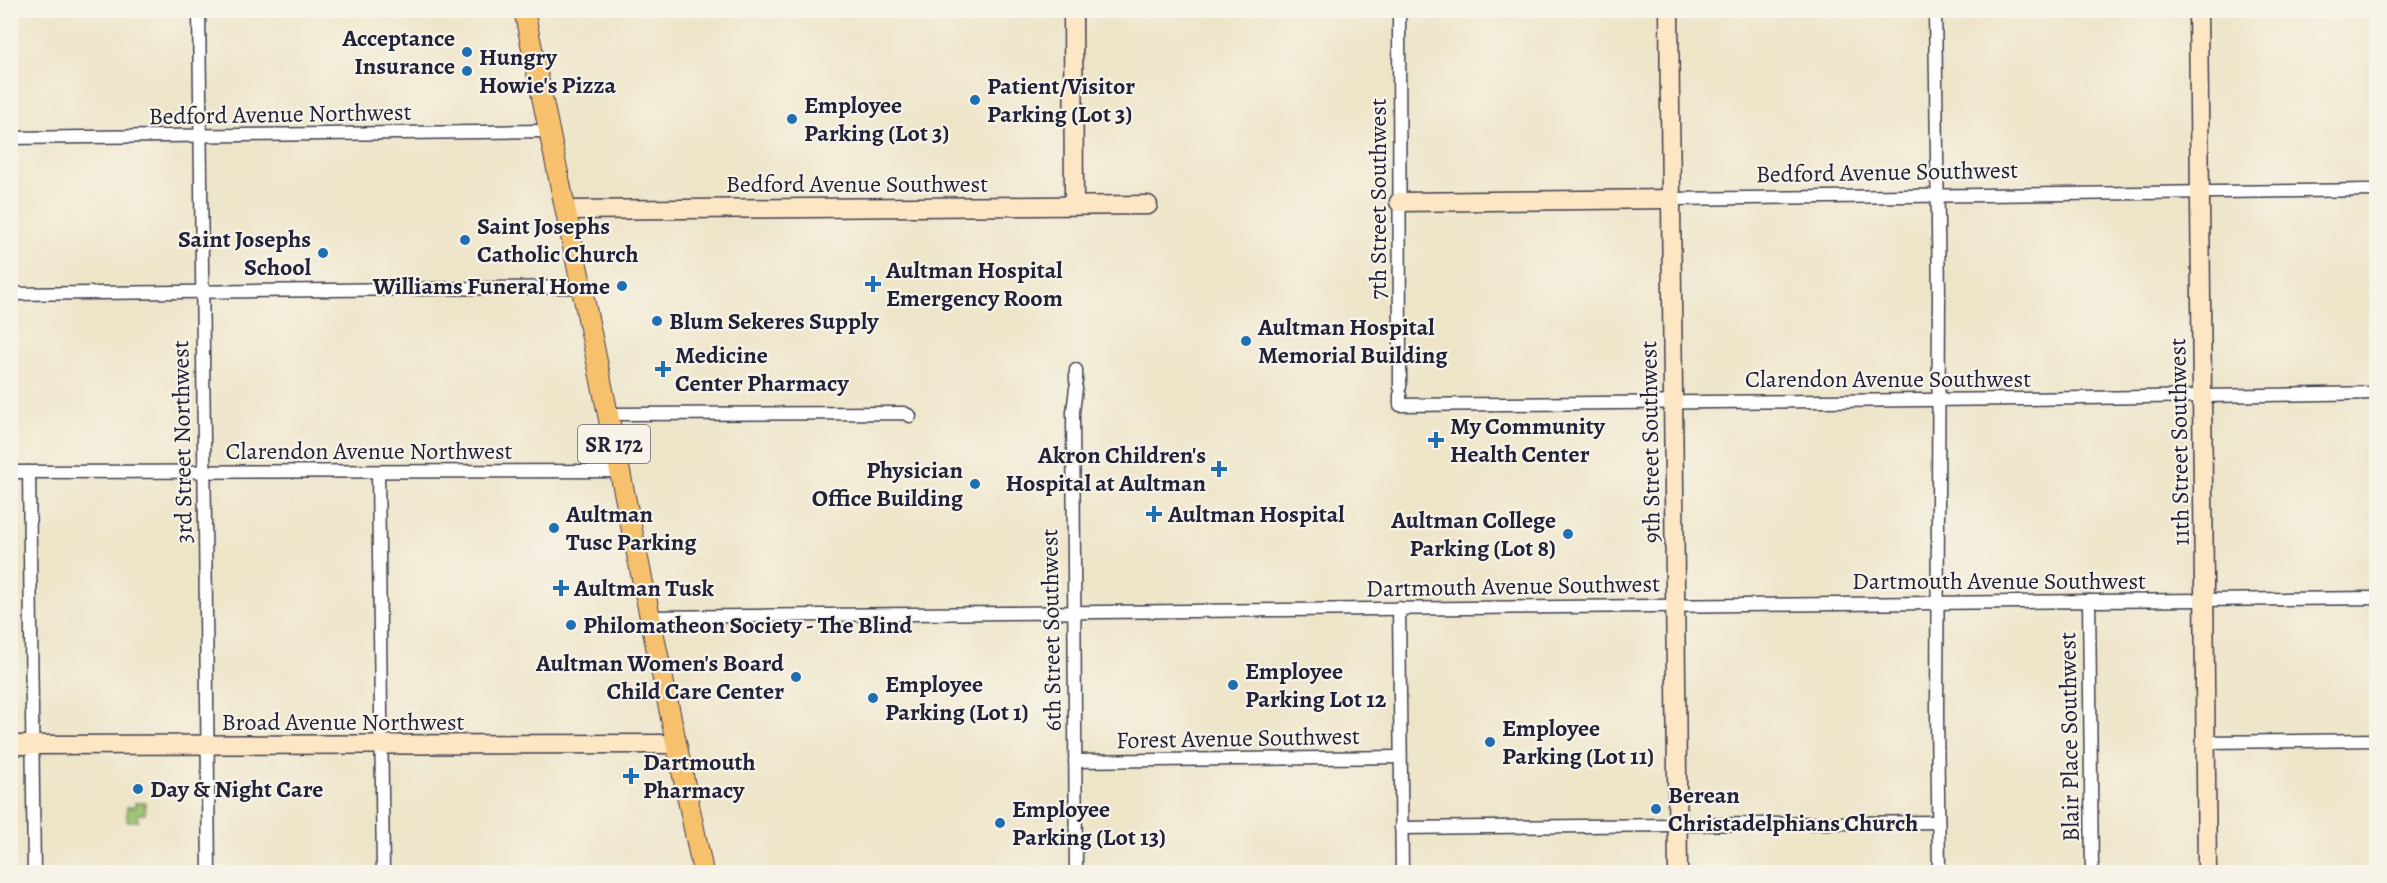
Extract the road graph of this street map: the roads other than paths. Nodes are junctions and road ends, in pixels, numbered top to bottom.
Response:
1 (199, 10) edge
2 (524, 10) edge
3 (1073, 10) edge
4 (1399, 10) edge
5 (1669, 10) edge
6 (1935, 10) edge
7 (2198, 10) edge
8 (549, 131) junction
9 (199, 136) junction
10 (10, 138) edge
11 (2376, 190) edge
12 (2200, 192) junction
13 (1938, 195) junction
14 (1671, 199) junction
15 (1399, 202) junction
16 (1074, 205) junction
17 (1148, 205) dead end
18 (566, 210) junction
19 (582, 287) junction
20 (202, 292) junction
21 (10, 294) edge
22 (1076, 380) dead end
23 (2376, 393) edge
24 (1400, 396) joint
25 (2202, 396) junction
26 (1939, 400) junction
27 (1673, 402) junction
28 (608, 414) junction
29 (910, 416) dead end
30 (620, 471) junction
31 (10, 472) edge
32 (29, 472) junction
33 (204, 472) junction
34 (378, 472) junction
35 (2376, 598) edge
36 (2204, 600) junction
37 (2089, 601) junction
38 (1938, 602) junction
39 (1676, 605) junction
40 (1399, 608) junction
41 (1074, 612) junction
42 (650, 617) junction
43 (2376, 740) edge
44 (2205, 742) junction
45 (676, 744) junction
46 (10, 745) edge
47 (32, 745) junction
48 (207, 746) junction
49 (381, 746) junction
50 (1400, 757) junction
51 (1076, 761) junction
52 (1938, 822) junction
53 (1678, 826) junction
54 (1401, 828) junction
55 (34, 873) edge
56 (209, 873) edge
57 (383, 873) edge
58 (703, 873) edge
59 (1076, 873) edge
60 (1402, 873) edge
61 (1678, 873) edge
62 (1939, 873) edge
63 (2092, 873) edge
64 (2207, 873) edge

1 - 9 street, 3rd Street Northwest
2 - 8 main road, SR 172
3 - 16 street
4 - 15 street, 7th Street Southwest
5 - 14 street, 9th Street Southwest
6 - 13 street
7 - 12 street, 11th Street Southwest
8 - 9 street, Bedford Avenue Northwest
8 - 18 main road, SR 172
9 - 10 street, Bedford Avenue Northwest
9 - 20 street, 3rd Street Northwest
11 - 12 street, Bedford Avenue Southwest
12 - 13 street, Bedford Avenue Southwest
12 - 25 street, 11th Street Southwest
13 - 14 street, Bedford Avenue Southwest
13 - 26 street
14 - 15 street, Bedford Avenue Southwest
14 - 27 street, 9th Street Southwest
15 - 24 street, 7th Street Southwest
16 - 17 street, Bedford Avenue Southwest
16 - 18 street, Bedford Avenue Southwest
18 - 19 main road, SR 172
19 - 20 street
19 - 28 main road, SR 172
20 - 21 street
20 - 33 street, 3rd Street Northwest
22 - 41 street, 6th Street Southwest
23 - 25 street, Clarendon Avenue Southwest
24 - 27 street, Clarendon Avenue Southwest
25 - 26 street, Clarendon Avenue Southwest
25 - 36 street, 11th Street Southwest
26 - 27 street, Clarendon Avenue Southwest
26 - 38 street
27 - 39 street, 9th Street Southwest
28 - 29 street
28 - 30 main road, SR 172
30 - 34 street, Clarendon Avenue Northwest
30 - 42 main road, SR 172
31 - 32 street, Clarendon Avenue Northwest
32 - 33 street, Clarendon Avenue Northwest
32 - 47 street
33 - 34 street, Clarendon Avenue Northwest
33 - 48 street, 3rd Street Northwest
34 - 49 street
35 - 36 street, Dartmouth Avenue Southwest
36 - 37 street, Dartmouth Avenue Southwest
36 - 44 street, 11th Street Southwest
37 - 38 street, Dartmouth Avenue Southwest
37 - 63 street, Blair Place Southwest
38 - 39 street, Dartmouth Avenue Southwest
38 - 52 street
39 - 40 street, Dartmouth Avenue Southwest
39 - 53 street, 9th Street Southwest
40 - 41 street, Dartmouth Avenue Southwest
40 - 50 street
41 - 42 street, Dartmouth Avenue Southwest
41 - 51 street, 6th Street Southwest
42 - 45 main road, SR 172
43 - 44 street
44 - 64 street, 11th Street Southwest
45 - 49 street, Broad Avenue Northwest
45 - 58 main road, SR 172
46 - 47 street, Broad Avenue Northwest
47 - 48 street, Broad Avenue Northwest
47 - 55 street
48 - 49 street, Broad Avenue Northwest
48 - 56 street, 3rd Street Northwest
49 - 57 street
50 - 51 street, Forest Avenue Southwest
50 - 54 street
51 - 59 street, 6th Street Southwest
52 - 53 street
52 - 62 street
53 - 54 street
53 - 61 street, 9th Street Southwest
54 - 60 street

